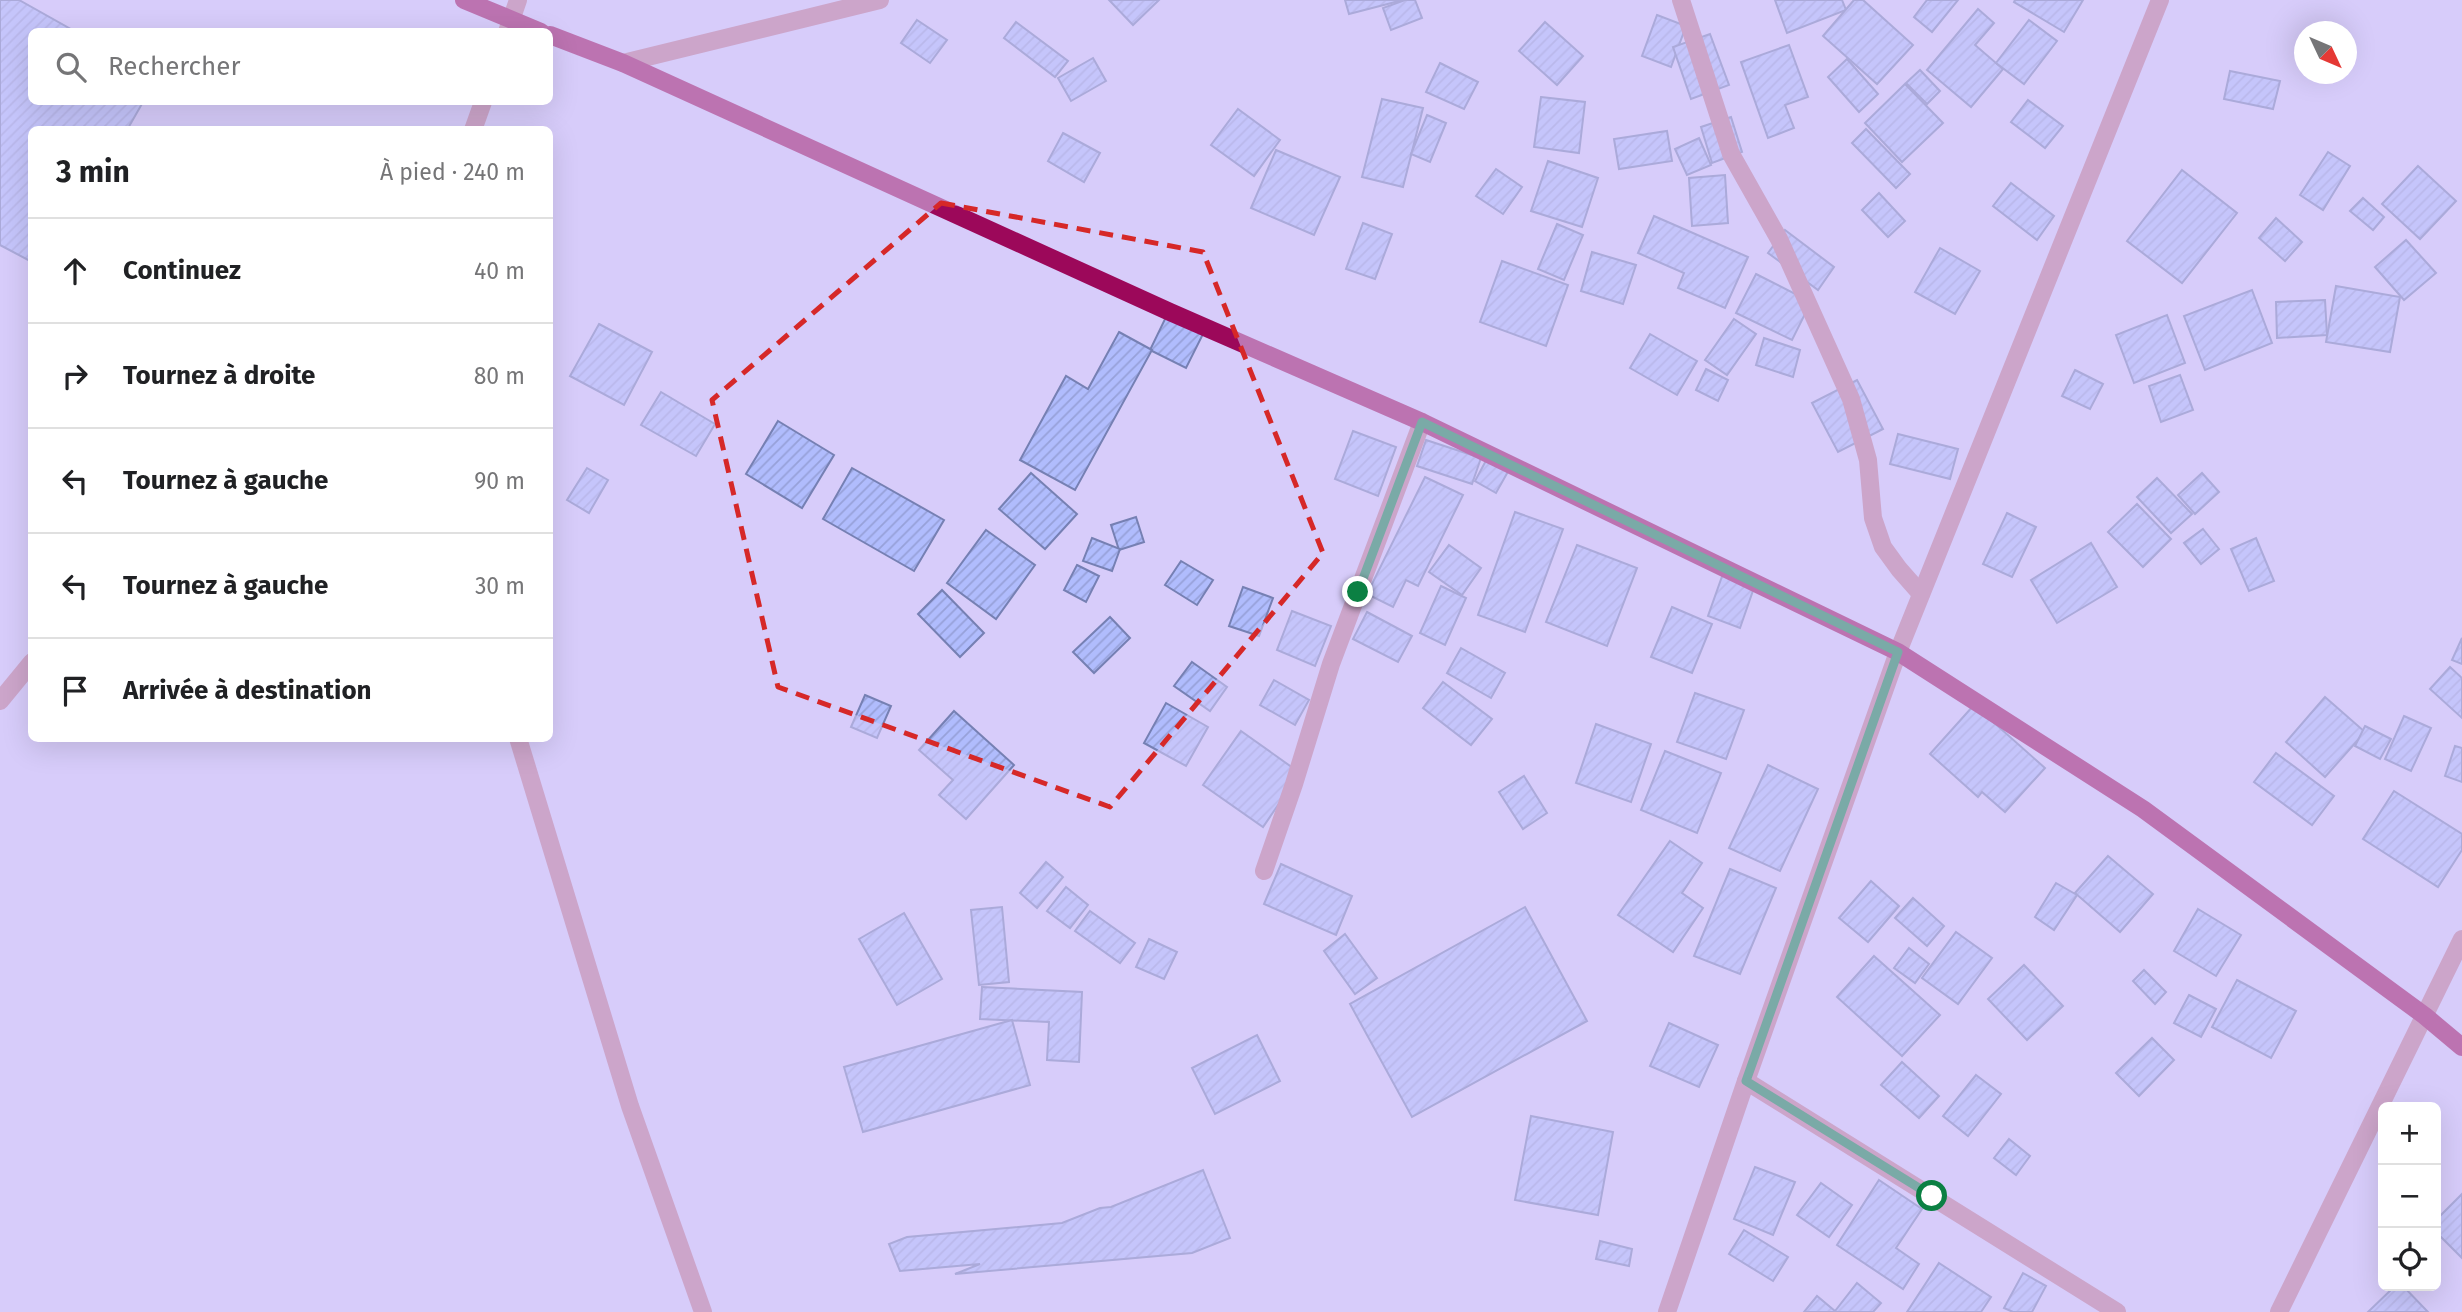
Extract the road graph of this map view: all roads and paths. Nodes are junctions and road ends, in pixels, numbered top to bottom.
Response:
1 (464, 0) edge
2 (518, 0) edge
3 (880, 0) edge
4 (1681, 0) edge
5 (2160, 0) edge
6 (509, 26) edge
7 (553, 36) edge
8 (623, 63) junction
9 (481, 105) edge
10 (474, 126) edge
11 (1422, 422) junction
12 (1921, 594) junction
13 (1898, 652) junction
14 (28, 667) edge
15 (0, 701) edge
16 (518, 742) edge
17 (1264, 870) dead end
18 (2462, 939) edge
19 (2425, 1016) junction
20 (2462, 1046) edge
21 (1746, 1081) junction
22 (703, 1312) edge
23 (1667, 1312) edge
24 (2117, 1312) edge
25 (2279, 1312) edge

1 - 6 main road
2 - 6 street
3 - 8 street
4 - 12 street
5 - 12 street
7 - 8 main road
8 - 11 main road
9 - 10 street
11 - 13 main road
11 - 17 street
12 - 13 street
13 - 19 main road
13 - 21 street
14 - 15 street
16 - 22 street
18 - 19 street
19 - 20 main road
19 - 25 street
21 - 23 street
21 - 24 street

